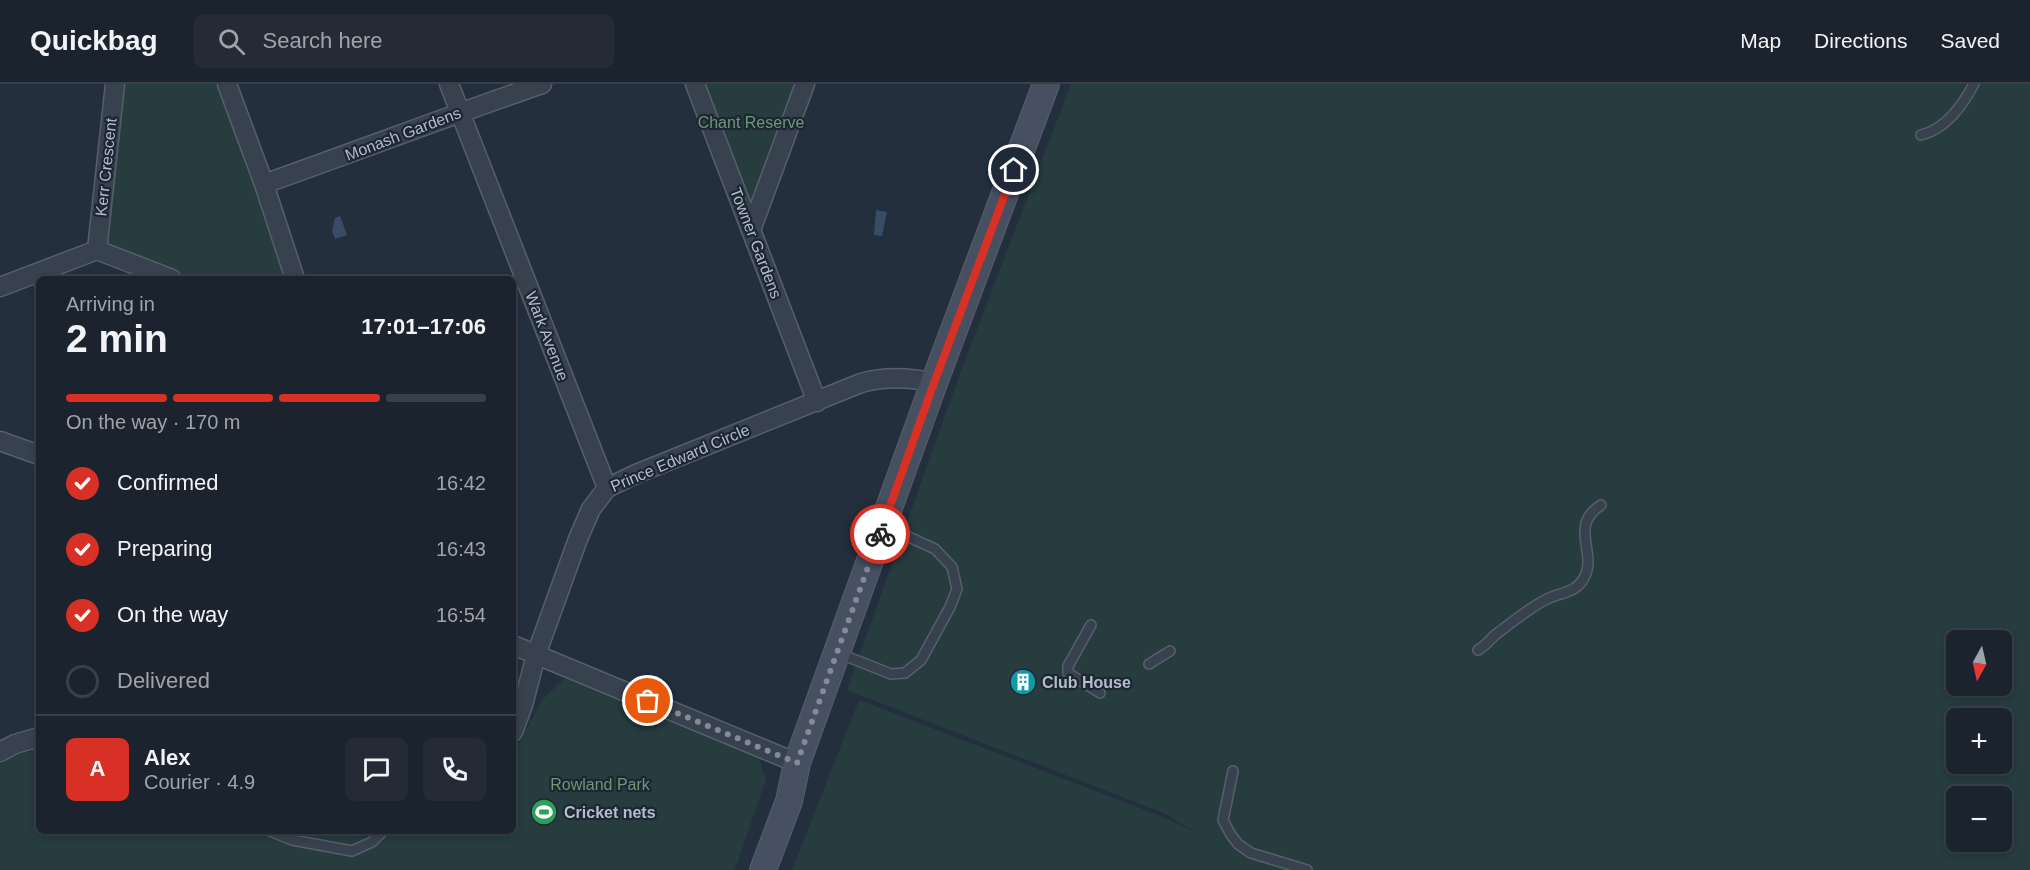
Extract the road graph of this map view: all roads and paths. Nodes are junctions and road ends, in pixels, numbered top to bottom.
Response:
1 (115, 84) edge
2 (227, 84) edge
3 (449, 84) edge
4 (542, 84) edge
5 (695, 84) edge
6 (805, 84) edge
7 (1047, 84) edge
8 (1974, 84) edge
9 (460, 112) junction
10 (1921, 135) dead end
11 (264, 184) junction
12 (751, 230) junction
13 (97, 250) junction
14 (164, 276) edge
15 (294, 276) edge
16 (0, 287) edge
17 (934, 383) junction
18 (817, 402) junction
19 (0, 441) edge
20 (36, 454) edge
21 (607, 488) junction
22 (1601, 505) dead end
23 (883, 525) junction
24 (1091, 625) dead end
25 (516, 646) edge
26 (1478, 650) dead end
27 (1170, 651) dead end
28 (837, 653) junction
29 (536, 655) junction
30 (1149, 664) dead end
31 (1100, 693) dead end
32 (516, 724) edge
33 (36, 738) edge
34 (0, 752) edge
35 (797, 763) junction
36 (1233, 771) dead end
37 (277, 834) edge
38 (380, 834) edge
39 (751, 870) edge
40 (763, 870) edge
41 (1307, 870) edge

1 - 13 street, Kerr Crescent
2 - 11 street
3 - 9 street, Wark Avenue
4 - 9 street, Monash Gardens
5 - 12 street, Towner Gardens
6 - 12 street
7 - 17 street
8 - 10 lane
9 - 11 street, Monash Gardens
9 - 21 street, Wark Avenue
11 - 15 street
12 - 18 street, Towner Gardens
13 - 14 street
13 - 16 street
17 - 18 street, Prince Edward Circle
17 - 23 street
18 - 21 street, Prince Edward Circle
19 - 20 street
21 - 29 street, Prince Edward Circle
22 - 26 lane
23 - 28 street
23 - 28 lane
24 - 31 lane
25 - 29 street
27 - 30 lane
28 - 35 street
29 - 32 street, Prince Edward Circle
29 - 35 street
33 - 34 street
35 - 39 street
35 - 40 street
36 - 41 lane
37 - 38 lane

